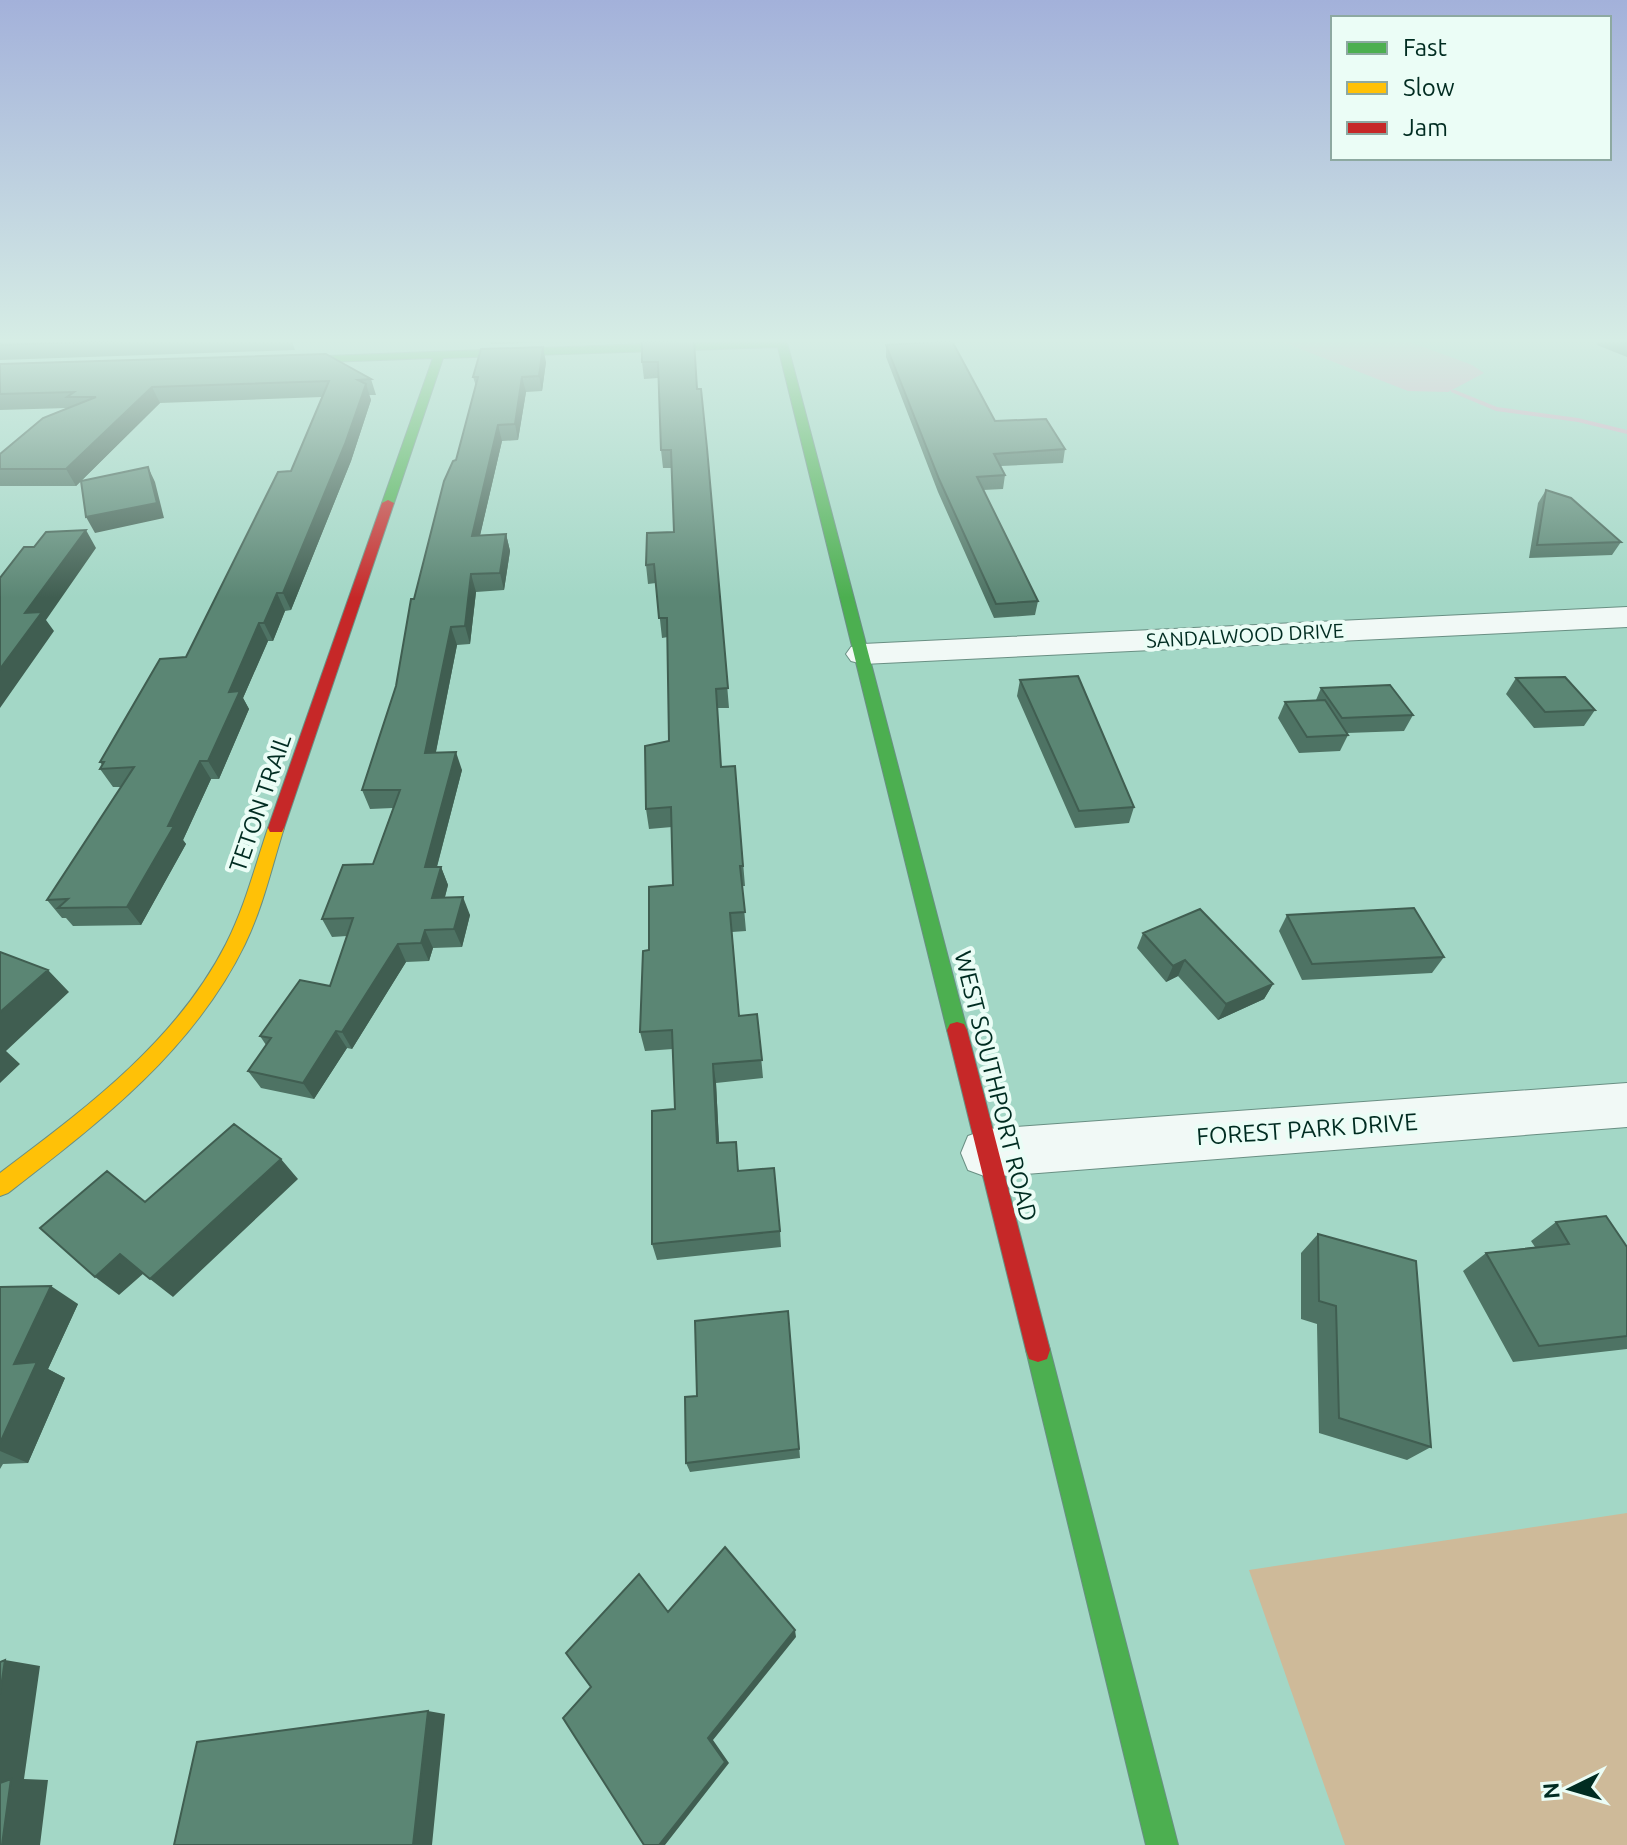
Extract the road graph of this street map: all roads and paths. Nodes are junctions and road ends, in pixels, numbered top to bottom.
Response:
1 (415, 425) edge
2 (803, 425) edge
3 (1627, 617) edge
4 (863, 654) junction
5 (1627, 1105) edge
6 (987, 1153) junction
7 (0, 1186) edge
8 (1162, 1845) edge

1 - 7 street, TETON TRAIL
2 - 4 street, WEST SOUTHPORT ROAD
3 - 4 street, SANDALWOOD DRIVE
4 - 6 street, WEST SOUTHPORT ROAD
5 - 6 street, FOREST PARK DRIVE
6 - 8 street, WEST SOUTHPORT ROAD

